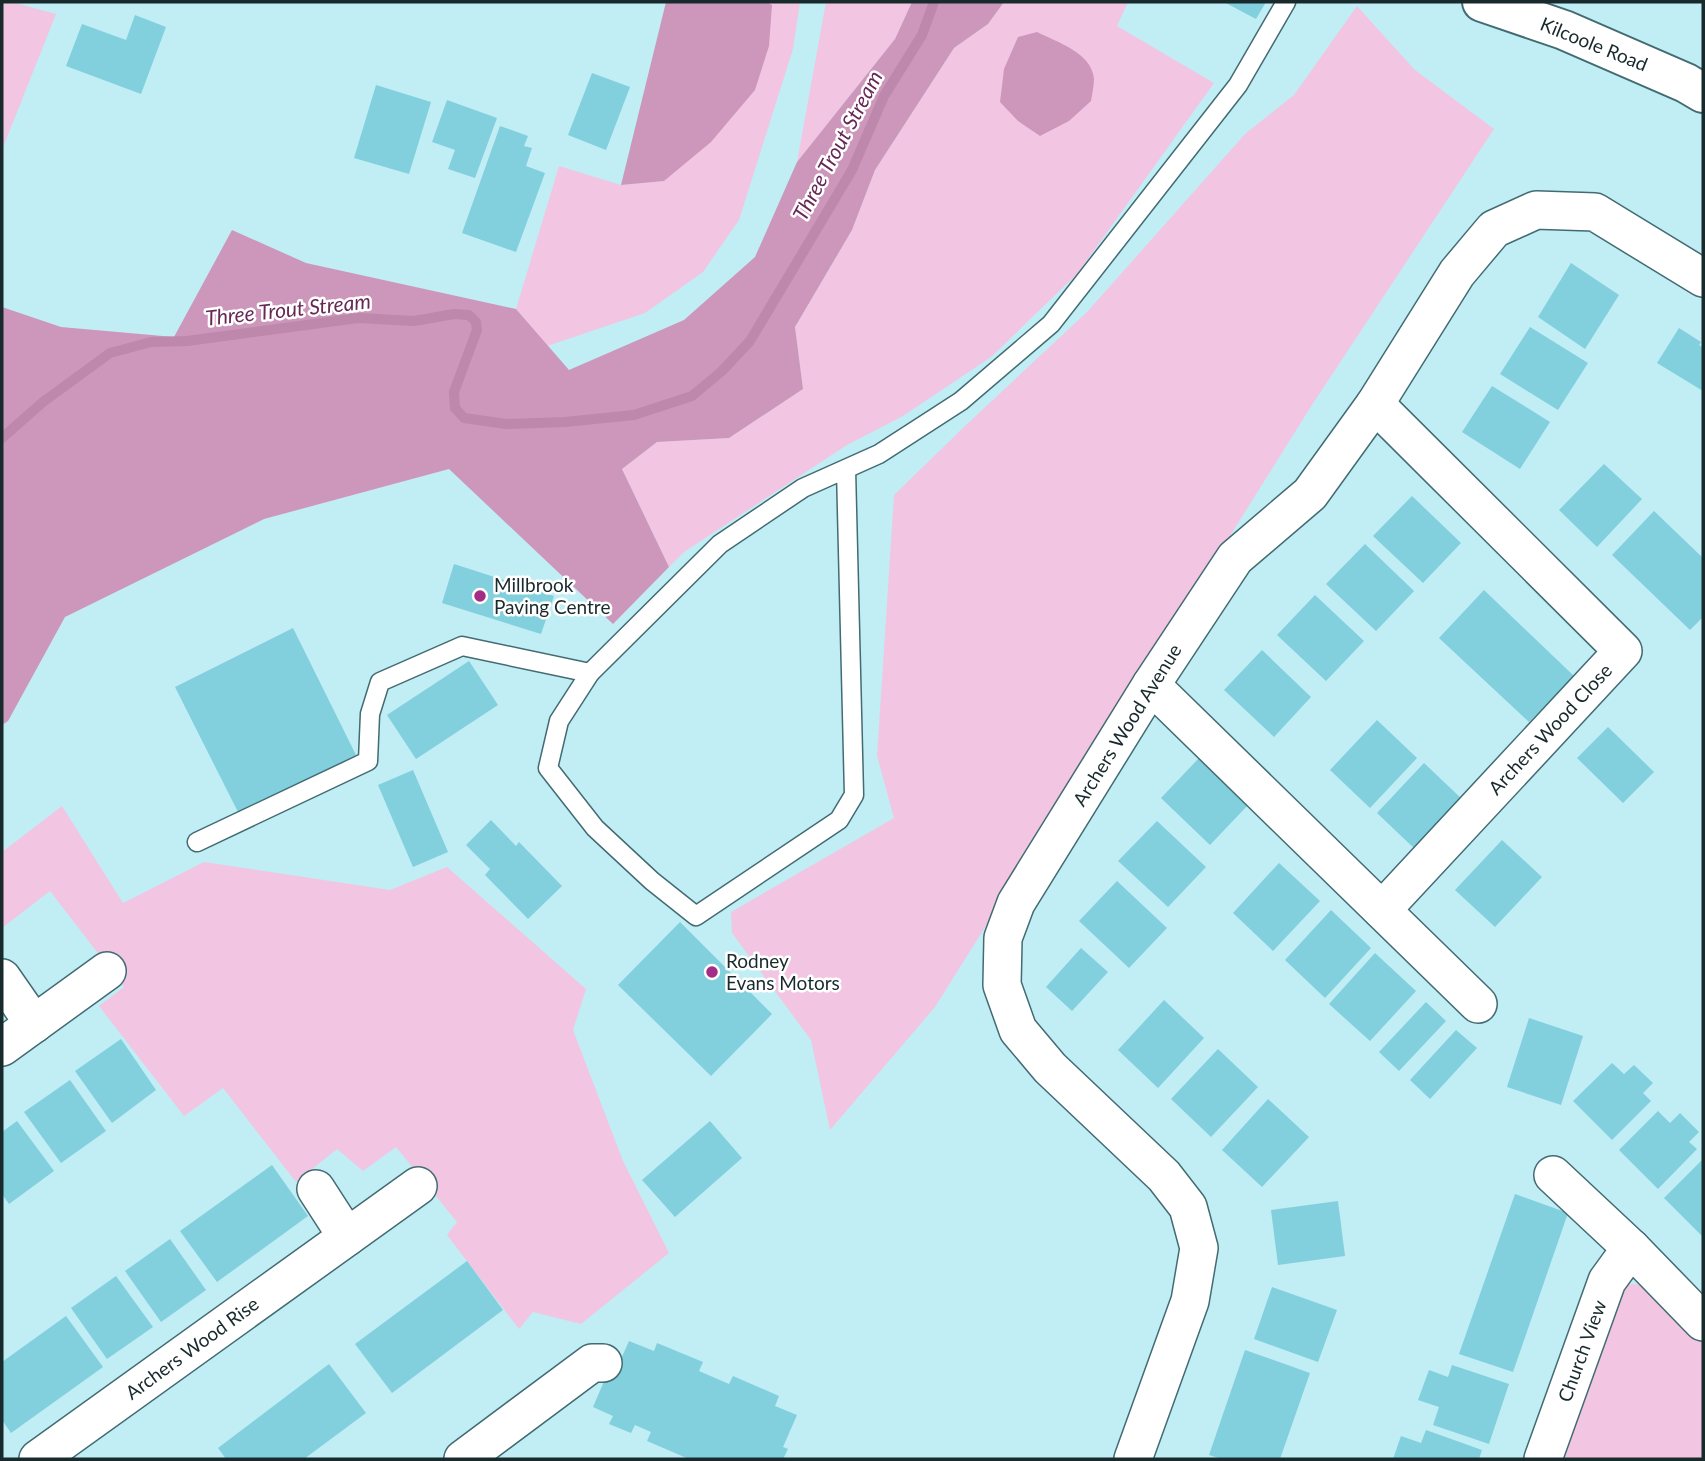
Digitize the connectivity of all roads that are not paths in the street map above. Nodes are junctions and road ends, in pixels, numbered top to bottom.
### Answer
1 (1286, 2) edge
2 (1482, 2) edge
3 (1703, 93) edge
4 (1703, 278) edge
5 (1375, 404) junction
6 (846, 469) junction
7 (590, 673) junction
8 (1151, 685) junction
9 (197, 842) dead end
10 (1382, 910) junction
11 (107, 971) dead end
12 (2, 978) edge
13 (1478, 1004) dead end
14 (34, 1024) junction
15 (2, 1048) edge
16 (1553, 1175) dead end
17 (418, 1186) dead end
18 (316, 1189) dead end
19 (347, 1237) junction
20 (1631, 1248) junction
21 (1703, 1322) edge
22 (603, 1363) dead end
23 (38, 1459) edge
24 (463, 1459) edge
25 (1133, 1459) edge
26 (1544, 1459) edge

1 - 6 lane
2 - 3 main road, Kilcoole Road
4 - 5 street, Archers Wood Avenue
5 - 8 street, Archers Wood Avenue
5 - 10 street, Archers Wood Close
6 - 7 lane
6 - 7 lane
7 - 9 lane
8 - 10 street
8 - 25 street, Archers Wood Avenue
10 - 13 street
11 - 14 street
12 - 14 street
14 - 15 street
16 - 20 street
17 - 19 street, Archers Wood Rise
18 - 19 street
19 - 23 street, Archers Wood Rise
20 - 21 street
20 - 26 street, Church View
22 - 24 street

